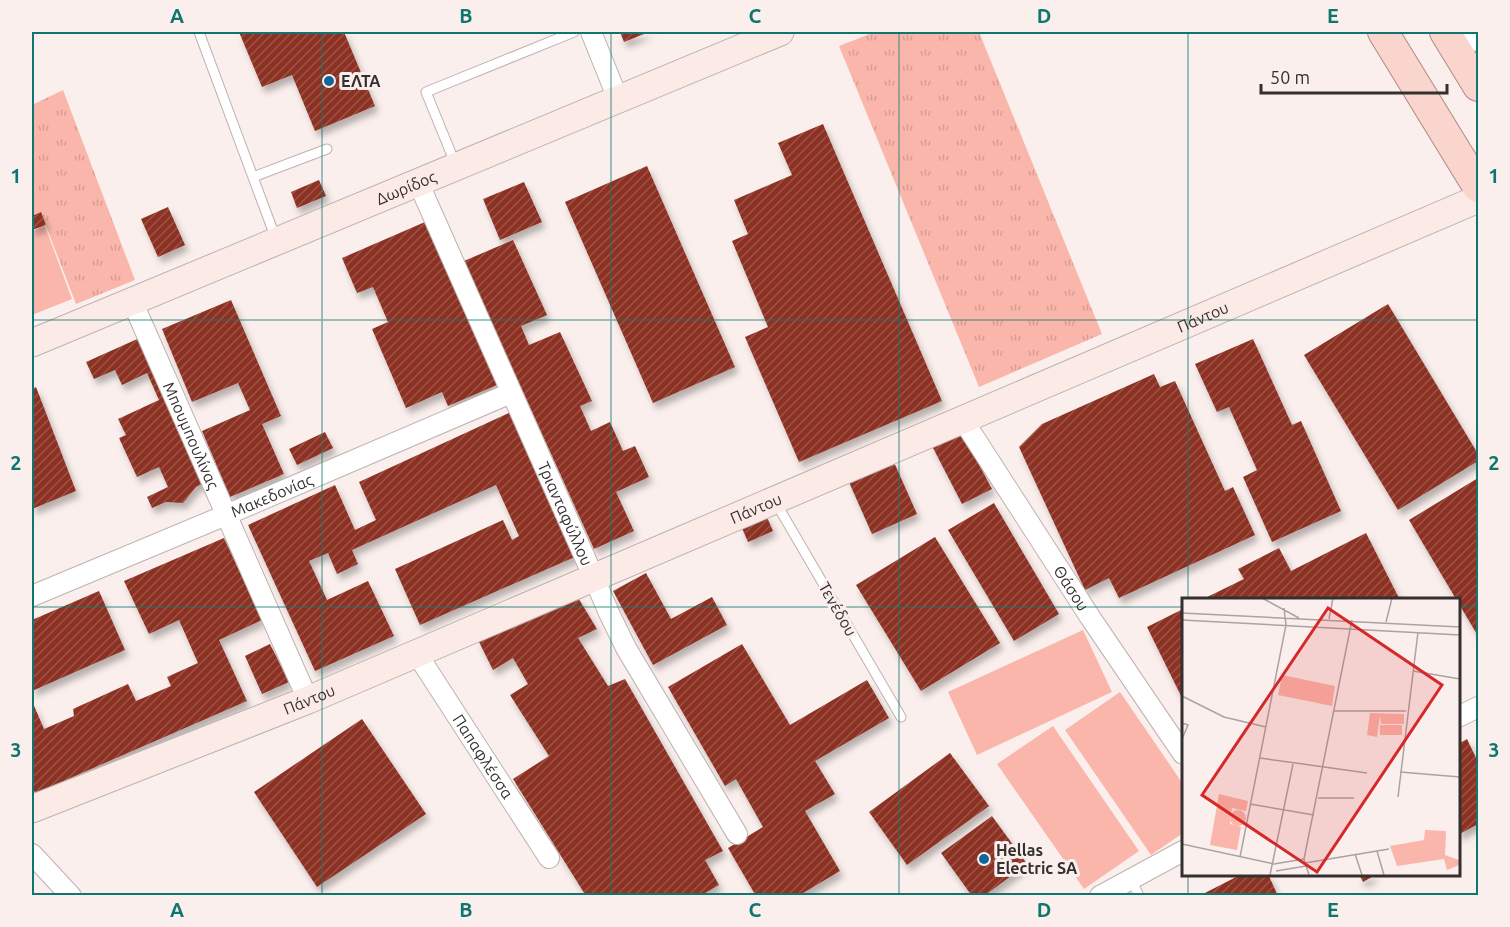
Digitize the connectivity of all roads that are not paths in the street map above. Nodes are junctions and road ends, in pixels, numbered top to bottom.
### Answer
1 (199, 32) edge
2 (574, 32) edge
3 (591, 32) edge
4 (780, 32) edge
5 (1383, 32) edge
6 (1460, 40) edge
7 (1479, 86) edge
8 (618, 99) junction
9 (327, 149) dead end
10 (456, 166) junction
11 (253, 177) junction
12 (418, 182) junction
13 (1479, 187) edge
14 (1479, 199) edge
15 (277, 241) junction
16 (132, 302) junction
17 (32, 343) edge
18 (511, 393) junction
19 (963, 420) junction
20 (775, 501) junction
21 (226, 515) junction
22 (594, 578) junction
23 (32, 596) edge
24 (417, 654) junction
25 (308, 700) junction
26 (1478, 709) edge
27 (901, 717) dead end
28 (1459, 717) edge
29 (1182, 753) edge
30 (32, 809) edge
31 (737, 834) dead end
32 (1182, 852) edge
33 (32, 854) edge
34 (549, 858) dead end
35 (1135, 887) edge
36 (71, 896) edge
37 (1100, 896) edge

1 - 11 lane
2 - 10 lane
3 - 8 street
4 - 8 street, Δωρίδος
5 - 13 main road
6 - 7 main road
8 - 10 street, Δωρίδος
9 - 11 lane
10 - 12 street, Δωρίδος
11 - 15 lane
12 - 15 street, Δωρίδος
12 - 18 street, Τριανταφύλλου
14 - 19 street, Πάντου
15 - 16 street, Δωρίδος
16 - 17 street, Δωρίδος
16 - 21 street, Μπουμπουλίνας
18 - 21 street, Μακεδονίας
18 - 22 street, Τριανταφύλλου
19 - 20 street, Πάντου
19 - 29 street, Θάσου
20 - 22 street, Πάντου
20 - 27 lane, Τενέδου
21 - 23 street, Μακεδονίας
21 - 25 street, Μπουμπουλίνας
22 - 24 street, Πάντου
22 - 31 street, Τριανταφύλλου
24 - 25 street, Πάντου
24 - 34 street, Παπαφλέσσα
25 - 30 street, Πάντου
26 - 28 street
32 - 35 street
33 - 36 street
35 - 37 street

